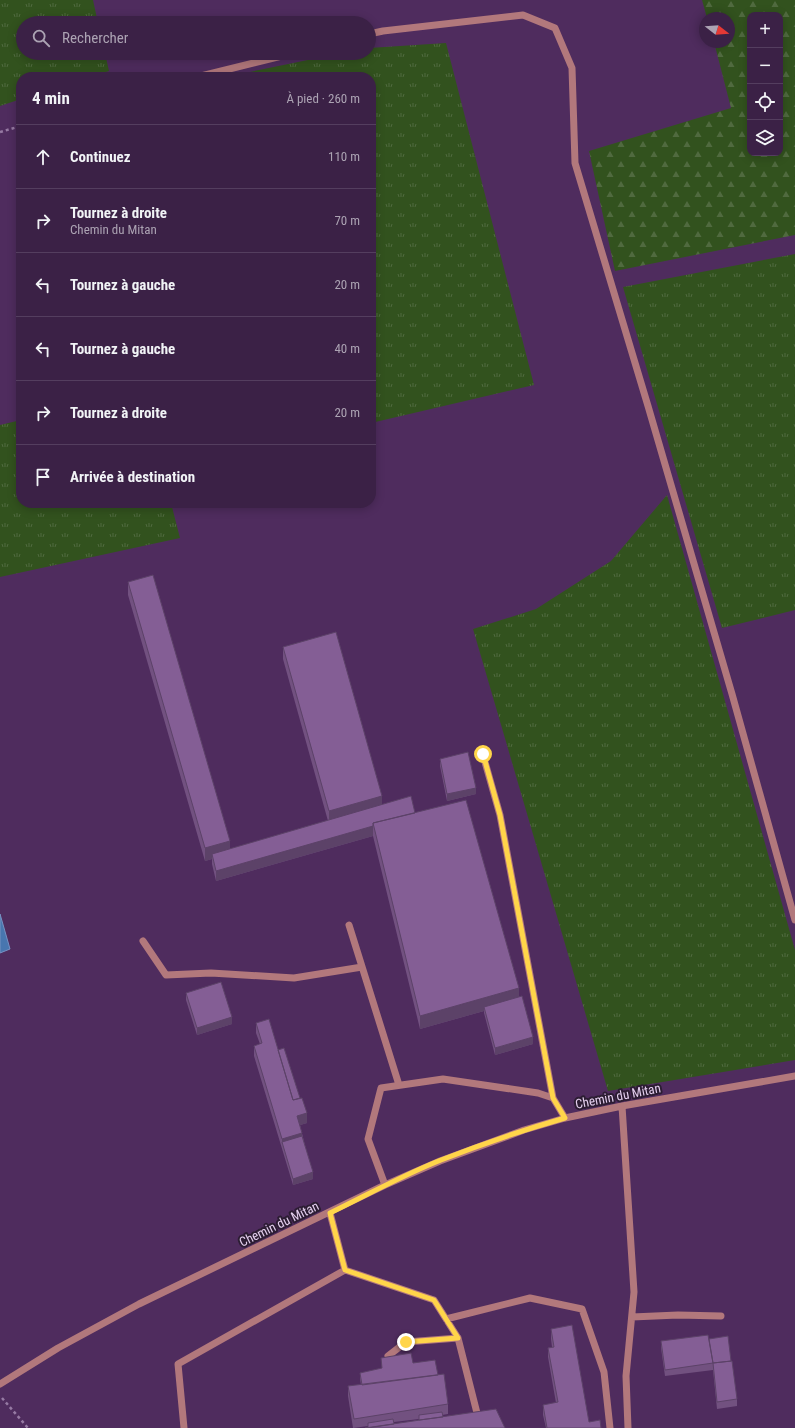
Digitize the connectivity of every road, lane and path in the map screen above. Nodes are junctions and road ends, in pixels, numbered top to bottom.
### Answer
1 (376, 32) edge
2 (266, 60) edge
3 (217, 72) edge
4 (16, 127) edge
5 (0, 132) edge
6 (483, 754) dead end
7 (795, 920) edge
8 (349, 925) dead end
9 (143, 941) dead end
10 (362, 967) junction
11 (795, 1076) edge
12 (399, 1086) junction
13 (553, 1098) junction
14 (622, 1106) junction
15 (565, 1118) junction
16 (385, 1185) junction
17 (330, 1213) junction
18 (345, 1270) junction
19 (721, 1316) dead end
20 (632, 1317) junction
21 (446, 1319) junction
22 (458, 1338) junction
23 (388, 1356) edge
24 (0, 1384) edge
25 (0, 1395) edge
26 (478, 1417) edge
27 (28, 1428) edge
28 (184, 1428) edge
29 (610, 1428) edge
30 (628, 1428) edge

1 - 7 street
2 - 3 street
4 - 5 path
6 - 13 street
8 - 10 street
9 - 10 street
10 - 12 street
11 - 14 street, Chemin du Mitan
12 - 13 street
12 - 16 street
13 - 15 street
14 - 15 street, Chemin du Mitan
14 - 20 street
15 - 16 street, Chemin du Mitan
16 - 17 street, Chemin du Mitan
17 - 18 street
17 - 24 street, Chemin du Mitan
18 - 21 street
18 - 28 street
19 - 20 street
20 - 30 street
21 - 22 street
21 - 29 street
22 - 23 street
22 - 26 street
25 - 27 path

